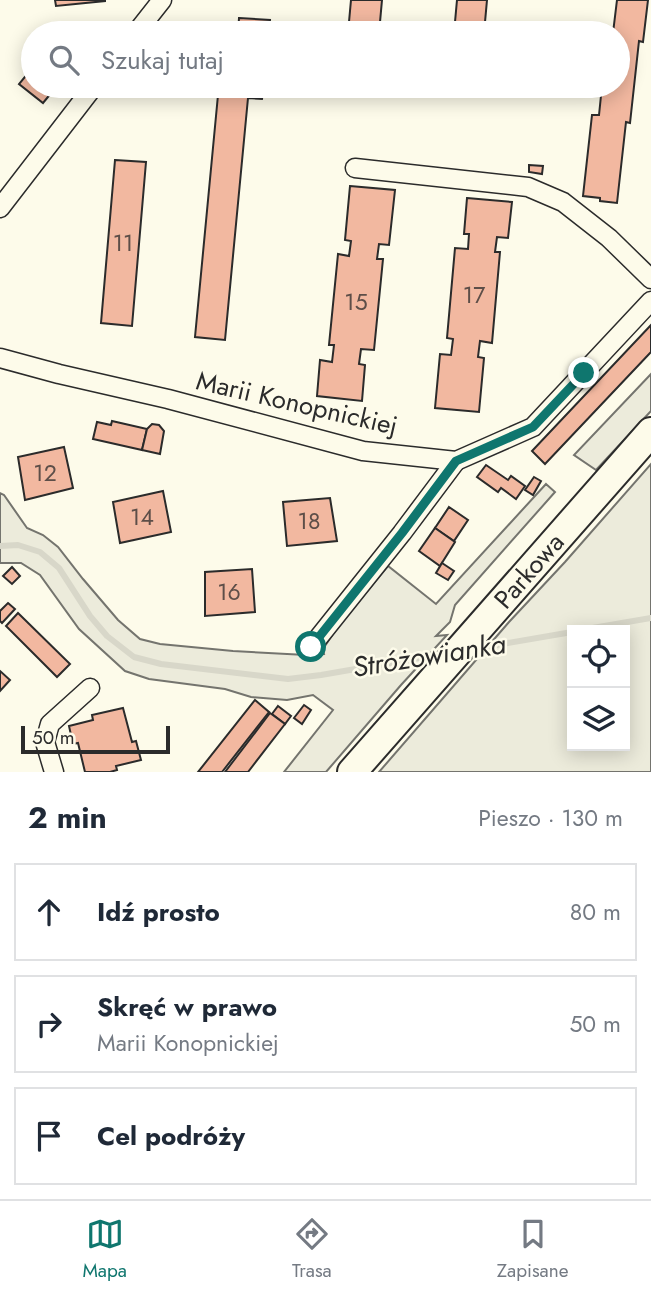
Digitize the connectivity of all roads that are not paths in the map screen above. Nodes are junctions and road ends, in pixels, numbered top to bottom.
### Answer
1 (162, 0) edge
2 (145, 21) edge
3 (85, 98) edge
4 (355, 169) dead end
5 (0, 208) edge
6 (651, 279) edge
7 (651, 301) edge
8 (0, 358) edge
9 (651, 432) edge
10 (456, 461) junction
11 (311, 647) dead end
12 (90, 688) dead end
13 (54, 772) edge
14 (352, 772) edge

1 - 2 street
3 - 5 street
4 - 6 street
7 - 10 street, Marii Konopnickiej
8 - 10 street, Marii Konopnickiej
9 - 14 main road, Parkowa
10 - 11 street
12 - 13 street

